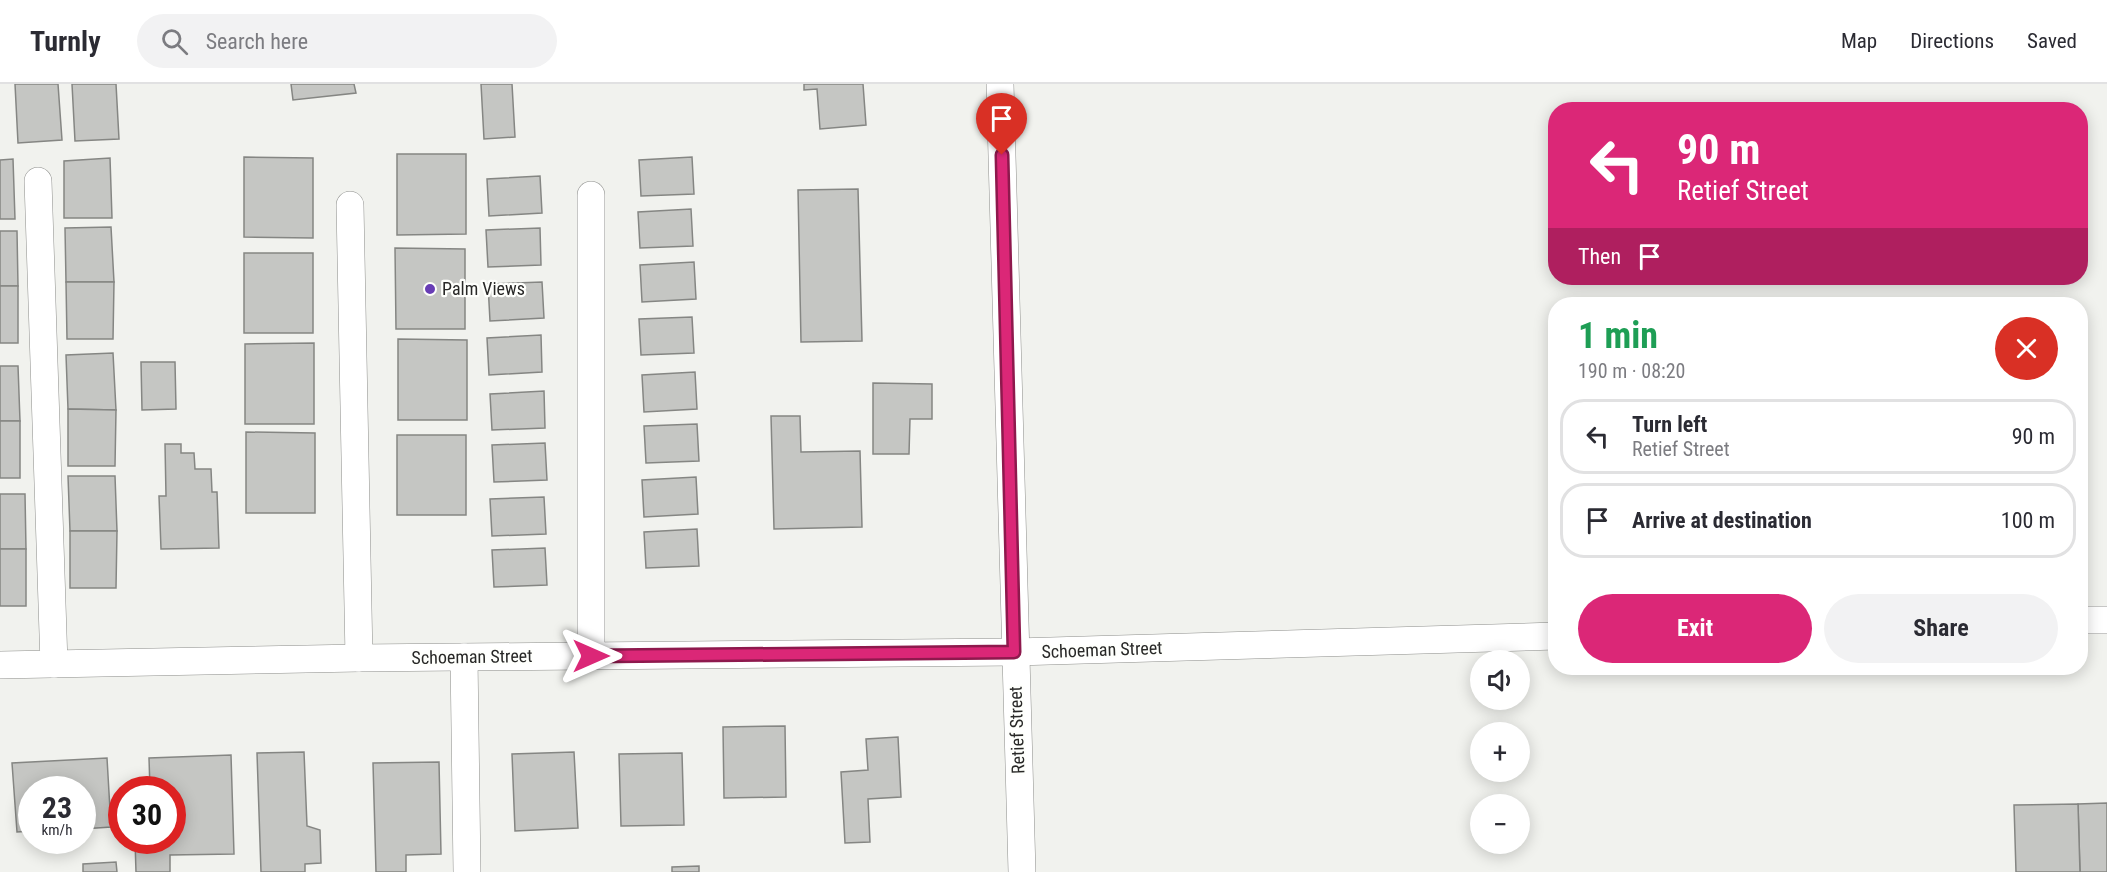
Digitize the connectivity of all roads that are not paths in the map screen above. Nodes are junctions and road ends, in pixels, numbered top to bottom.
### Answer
1 (1000, 84) edge
2 (38, 181) dead end
3 (591, 195) dead end
4 (350, 205) dead end
5 (2088, 620) edge
6 (2107, 620) edge
7 (1548, 636) edge
8 (1014, 652) junction
9 (591, 656) junction
10 (464, 657) junction
11 (359, 658) junction
12 (54, 664) junction
13 (0, 665) edge
14 (467, 872) edge
15 (1022, 872) edge

1 - 8 street, Retief Street
2 - 12 street
3 - 9 street
4 - 11 street
5 - 6 street
7 - 8 street, Schoeman Street
8 - 9 street, Schoeman Street
8 - 15 street, Retief Street
9 - 10 street, Schoeman Street
10 - 11 street, Schoeman Street
10 - 14 street
11 - 12 street, Schoeman Street
12 - 13 street, Schoeman Street

